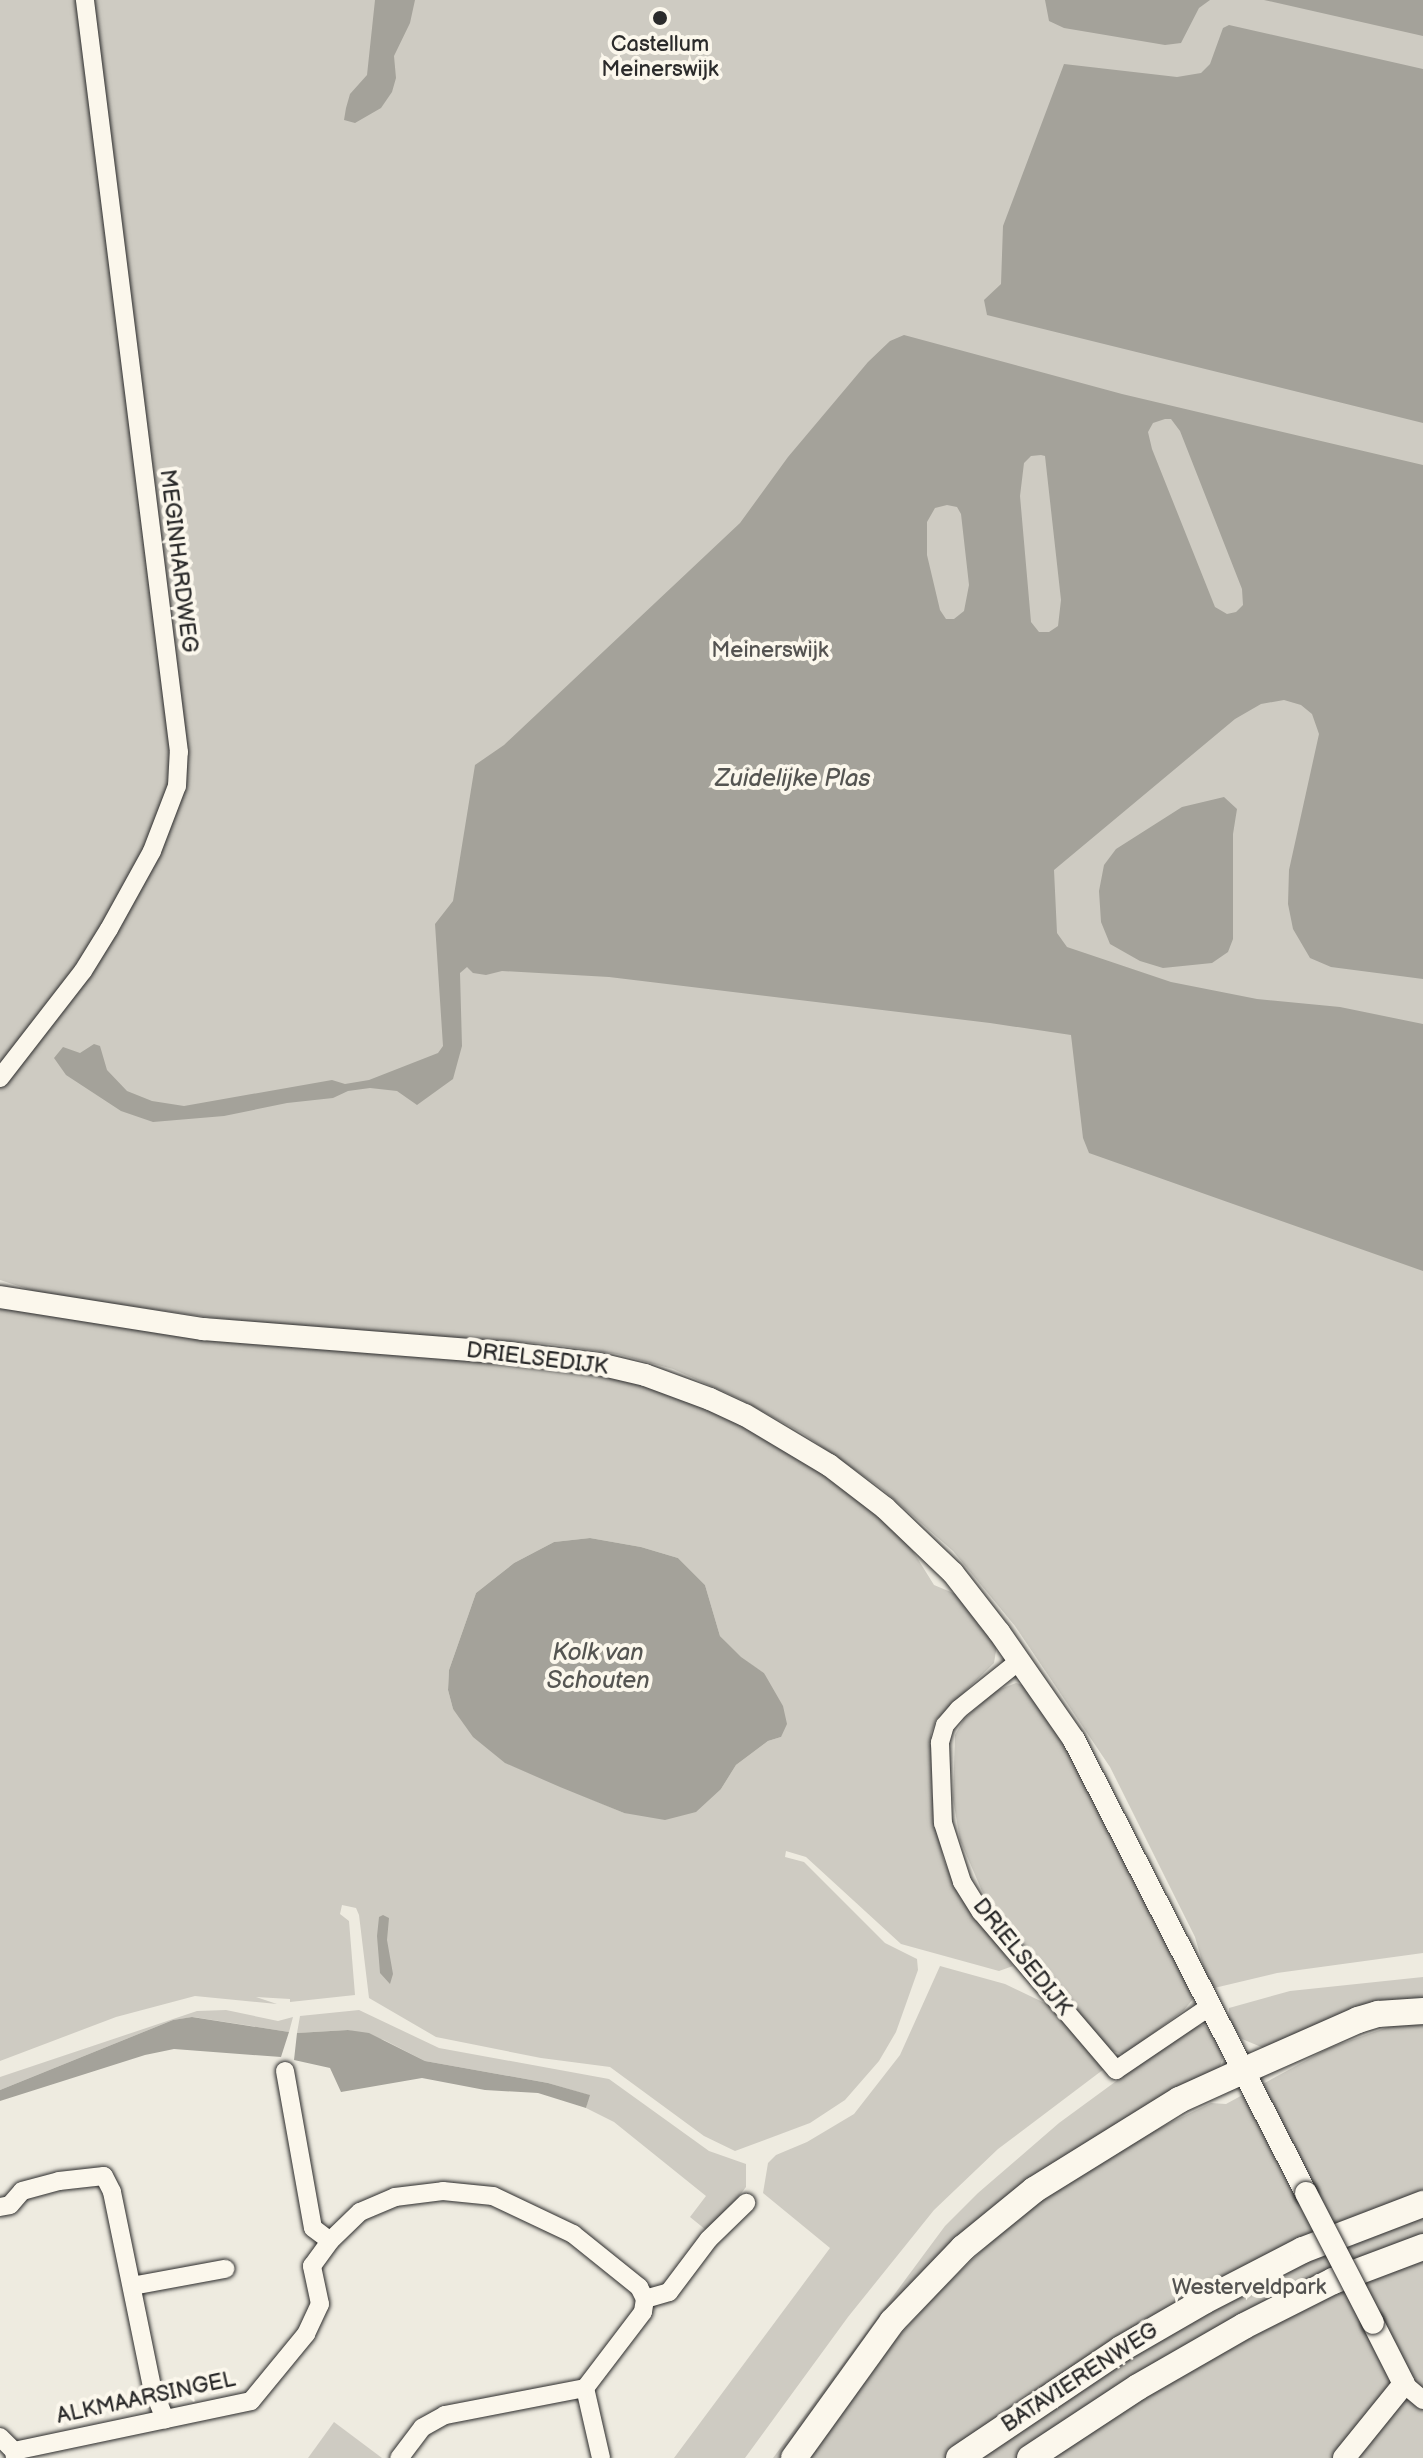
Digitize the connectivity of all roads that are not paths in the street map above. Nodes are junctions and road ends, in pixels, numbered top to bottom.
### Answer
1 (85, 0) edge
2 (0, 1078) edge
3 (3, 1297) edge
4 (1019, 1661) junction
5 (1209, 2007) junction
6 (1423, 2011) edge
7 (1245, 2070) junction
8 (285, 2071) dead end
9 (746, 2203) dead end
10 (1423, 2204) edge
11 (0, 2207) edge
12 (330, 2241) junction
13 (1423, 2247) edge
14 (225, 2269) dead end
15 (132, 2286) junction
16 (645, 2299) junction
17 (1404, 2384) junction
18 (585, 2388) junction
19 (1423, 2400) edge
20 (165, 2419) junction
21 (0, 2437) edge
22 (15, 2455) edge
23 (399, 2458) edge
24 (601, 2458) edge
25 (794, 2458) edge
26 (959, 2458) edge
27 (1030, 2458) edge
28 (1344, 2458) edge

1 - 2 street, MEGINHARDWEG
3 - 4 street, DRIELSEDIJK
4 - 5 street, DRIELSEDIJK
4 - 5 street, DRIELSEDIJK
5 - 7 street, DRIELSEDIJK
6 - 7 main road
7 - 17 street, DRIELSEDIJK, bridge
7 - 25 main road
8 - 12 street
9 - 16 street
10 - 26 main road, BATAVIERENWEG
11 - 15 street
12 - 16 street, ALKMAARSINGEL
12 - 20 street, ALKMAARSINGEL
13 - 27 main road, BATAVIERENWEG
14 - 15 street
15 - 20 street
16 - 18 street
17 - 19 street, DRIELSEDIJK
17 - 28 street
18 - 23 street
18 - 24 street
20 - 22 street, ALKMAARSINGEL
21 - 22 street

